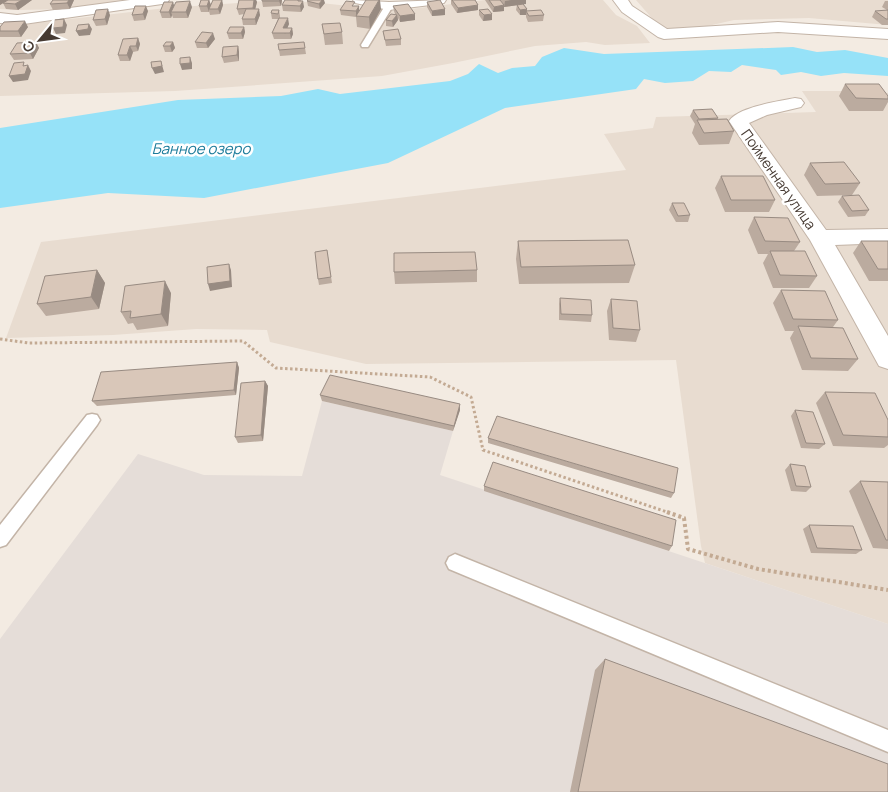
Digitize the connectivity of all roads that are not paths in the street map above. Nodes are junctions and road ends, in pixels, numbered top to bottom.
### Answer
1 (162, 0) edge
2 (360, 0) edge
3 (439, 0) edge
4 (620, 0) edge
5 (389, 6) junction
6 (0, 18) edge
7 (888, 34) edge
8 (365, 46) dead end
9 (795, 103) dead end
10 (888, 236) edge
11 (820, 238) junction
12 (888, 360) edge
13 (92, 420) dead end
14 (0, 539) edge
15 (456, 564) dead end
16 (888, 741) edge

1 - 6 street
2 - 5 street
3 - 5 street
4 - 7 street
5 - 8 lane
9 - 11 street, Пойменная улица
10 - 11 street, Пойменная улица
11 - 12 street, Пойменная улица
13 - 14 lane
15 - 16 lane

